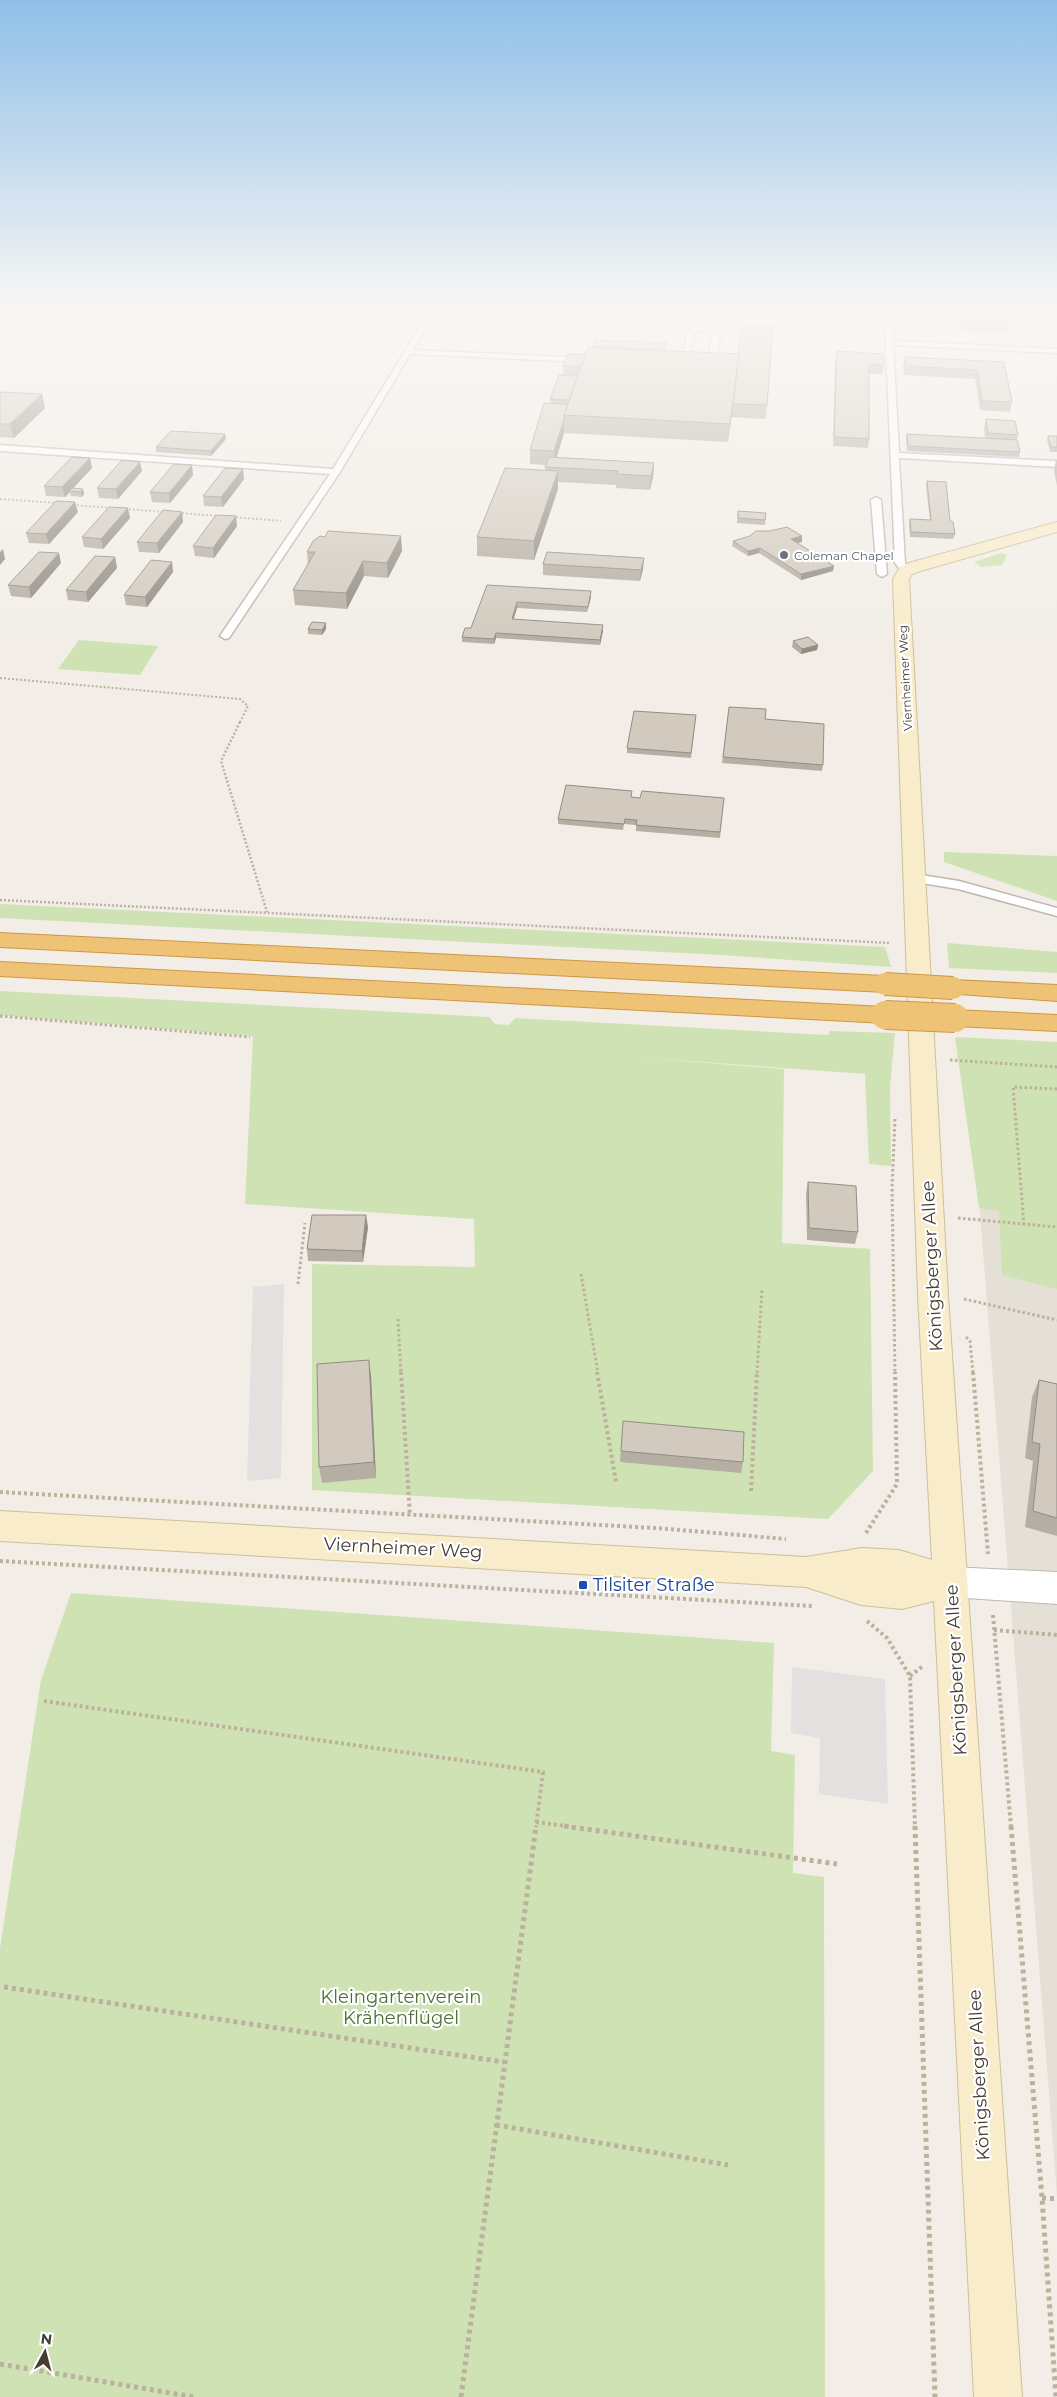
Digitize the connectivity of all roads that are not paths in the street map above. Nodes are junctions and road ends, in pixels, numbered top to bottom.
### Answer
1 (365, 424) edge
2 (894, 424) edge
3 (0, 448) edge
4 (896, 455) junction
5 (1057, 464) edge
6 (336, 472) junction
7 (876, 500) dead end
8 (1057, 526) edge
9 (906, 571) junction
10 (225, 636) dead end
11 (915, 878) junction
12 (1057, 912) edge
13 (0, 940) edge
14 (916, 944) joint
15 (0, 969) edge
16 (1057, 993) edge
17 (1057, 1023) edge
18 (0, 1526) edge
19 (951, 1582) junction
20 (1057, 1588) edge
21 (998, 2397) edge

1 - 6 lane
2 - 4 lane
3 - 6 lane
4 - 5 lane
4 - 9 lane
6 - 10 lane
7 - 9 lane
8 - 9 street
9 - 11 street, Viernheimer Weg
11 - 12 lane
11 - 14 street, Viernheimer Weg
13 - 16 highway, bridge
14 - 19 street, Königsberger Allee
15 - 17 highway, bridge
18 - 19 street, Viernheimer Weg
19 - 20 street
19 - 21 street, Königsberger Allee

